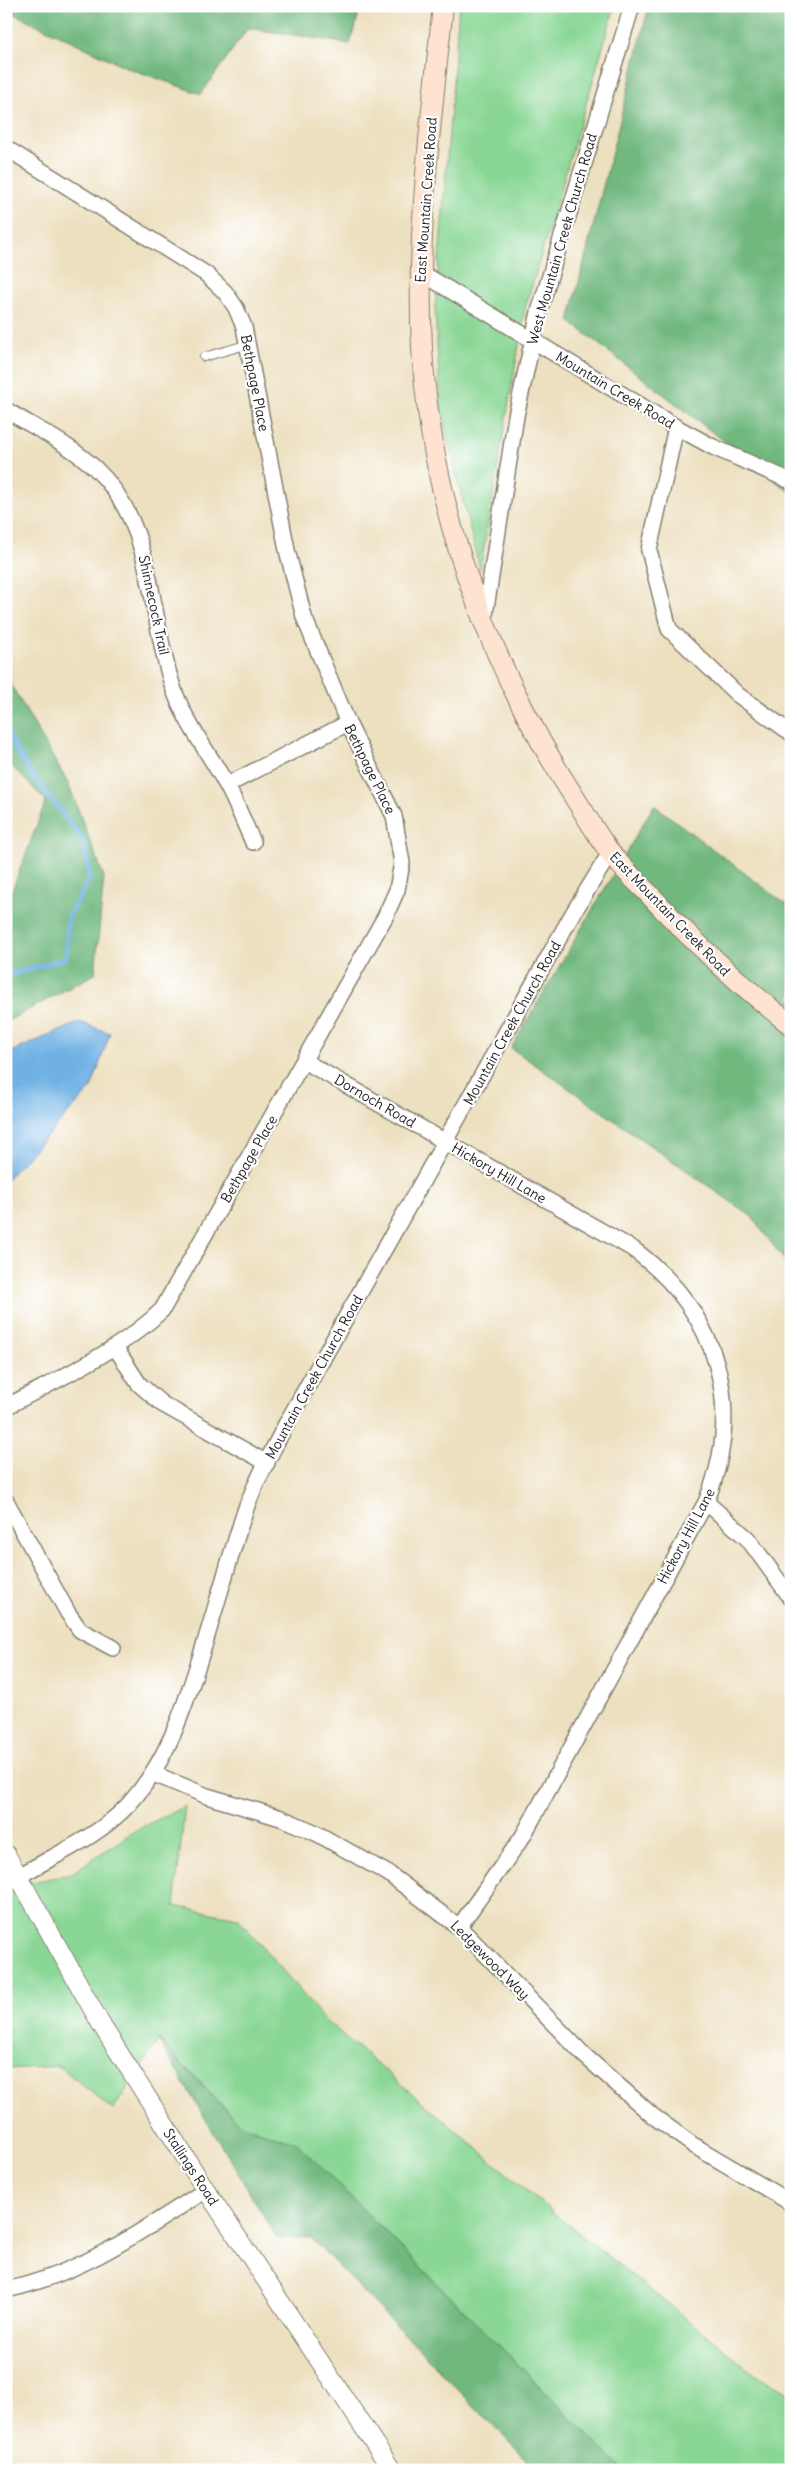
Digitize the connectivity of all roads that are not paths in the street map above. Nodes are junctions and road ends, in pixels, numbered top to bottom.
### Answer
1 (443, 6) edge
2 (632, 6) edge
3 (6, 148) edge
4 (420, 272) junction
5 (533, 341) junction
6 (249, 344) junction
7 (204, 357) dead end
8 (6, 410) edge
9 (676, 427) junction
10 (791, 481) edge
11 (483, 624) junction
12 (348, 723) junction
13 (791, 733) edge
14 (227, 785) junction
15 (253, 842) dead end
16 (610, 852) junction
17 (791, 1025) edge
18 (304, 1061) junction
19 (445, 1141) junction
20 (115, 1347) junction
21 (6, 1408) edge
22 (266, 1463) junction
23 (6, 1501) edge
24 (706, 1502) junction
25 (791, 1598) edge
26 (113, 1648) dead end
27 (154, 1774) junction
28 (6, 1854) edge
29 (19, 1876) junction
30 (460, 1927) junction
31 (206, 2190) junction
32 (791, 2203) edge
33 (6, 2290) edge
34 (392, 2470) edge

1 - 4 main road, East Mountain Creek Road
2 - 5 street, West Mountain Creek Church Road
3 - 6 street, Bethpage Place
4 - 5 street, Mountain Creek Road
4 - 11 main road, East Mountain Creek Road
5 - 9 street, Mountain Creek Road
5 - 11 street, West Mountain Creek Church Road
6 - 7 lane
6 - 12 street, Bethpage Place
8 - 14 street, Shinnecock Trail
9 - 10 street, Mountain Creek Road
9 - 13 street
11 - 16 main road, East Mountain Creek Road
12 - 14 street
12 - 18 street, Bethpage Place
14 - 15 street, Shinnecock Trail
16 - 17 main road, East Mountain Creek Road
16 - 19 street, Mountain Creek Church Road
18 - 19 street, Dornoch Road
18 - 20 street, Bethpage Place
19 - 22 street, Mountain Creek Church Road
19 - 24 street, Hickory Hill Lane
20 - 21 street, Bethpage Place
20 - 22 street
22 - 27 street, Mountain Creek Church Road
23 - 26 street
24 - 25 street
24 - 30 street, Hickory Hill Lane
27 - 29 street, Mountain Creek Church Road
27 - 30 street, Ledgewood Way
28 - 29 street, Stallings Road
29 - 31 street, Stallings Road
30 - 32 street, Ledgewood Way
31 - 33 street
31 - 34 street, Stallings Road

